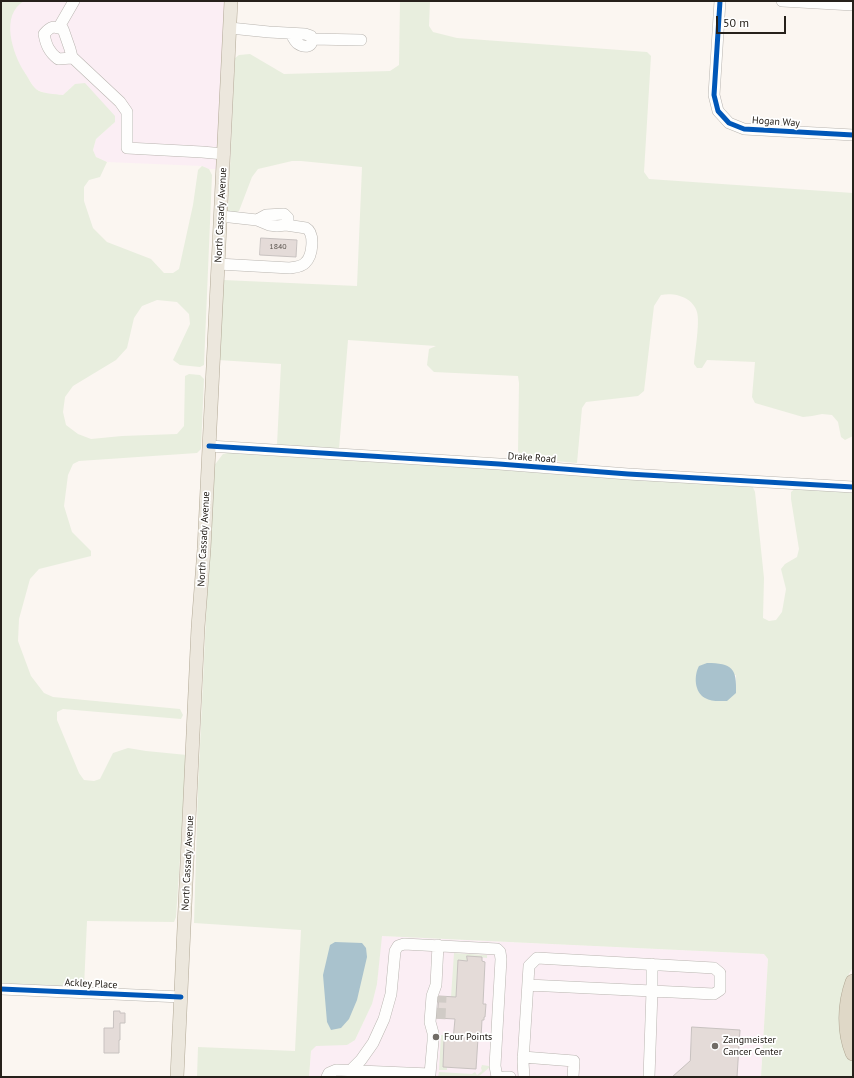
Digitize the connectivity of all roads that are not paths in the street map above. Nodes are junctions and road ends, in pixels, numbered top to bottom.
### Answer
1 (74, 1) edge
2 (231, 1) edge
3 (720, 1) edge
4 (782, 1) edge
5 (853, 5) edge
6 (59, 28) junction
7 (230, 28) junction
8 (361, 40) dead end
9 (72, 58) junction
10 (853, 135) edge
11 (224, 154) junction
12 (221, 216) junction
13 (218, 264) junction
14 (209, 446) junction
15 (853, 487) edge
16 (438, 945) junction
17 (652, 964) junction
18 (853, 982) edge
19 (436, 985) junction
20 (528, 985) junction
21 (1, 989) edge
22 (652, 991) junction
23 (441, 996) tunnel mouth
24 (181, 997) junction
25 (440, 1019) tunnel mouth
26 (433, 1032) junction
27 (853, 1053) edge
28 (523, 1057) junction
29 (351, 1070) junction
30 (177, 1077) edge
31 (327, 1077) edge
32 (496, 1077) edge
33 (504, 1077) edge
34 (510, 1077) edge
35 (524, 1077) edge
36 (573, 1077) edge
37 (649, 1077) edge

1 - 6 street
2 - 7 main road, North Cassady Avenue
3 - 10 street, Hogan Way
4 - 5 street
6 - 9 street
6 - 9 street
7 - 8 street
7 - 11 main road, North Cassady Avenue
9 - 11 street
11 - 12 main road, North Cassady Avenue
12 - 13 main road, North Cassady Avenue
12 - 13 street
13 - 14 main road, North Cassady Avenue
14 - 15 street, Drake Road
14 - 24 main road, North Cassady Avenue
16 - 19 street
16 - 29 street
16 - 32 street
17 - 20 street
17 - 22 street
17 - 22 street
18 - 27 highway
19 - 23 street
19 - 26 street
20 - 22 street
20 - 28 street
21 - 24 street, Ackley Place
22 - 37 street
24 - 30 main road, North Cassady Avenue
25 - 26 street
26 - 29 street
28 - 35 street
28 - 36 street
29 - 31 street
33 - 34 street

